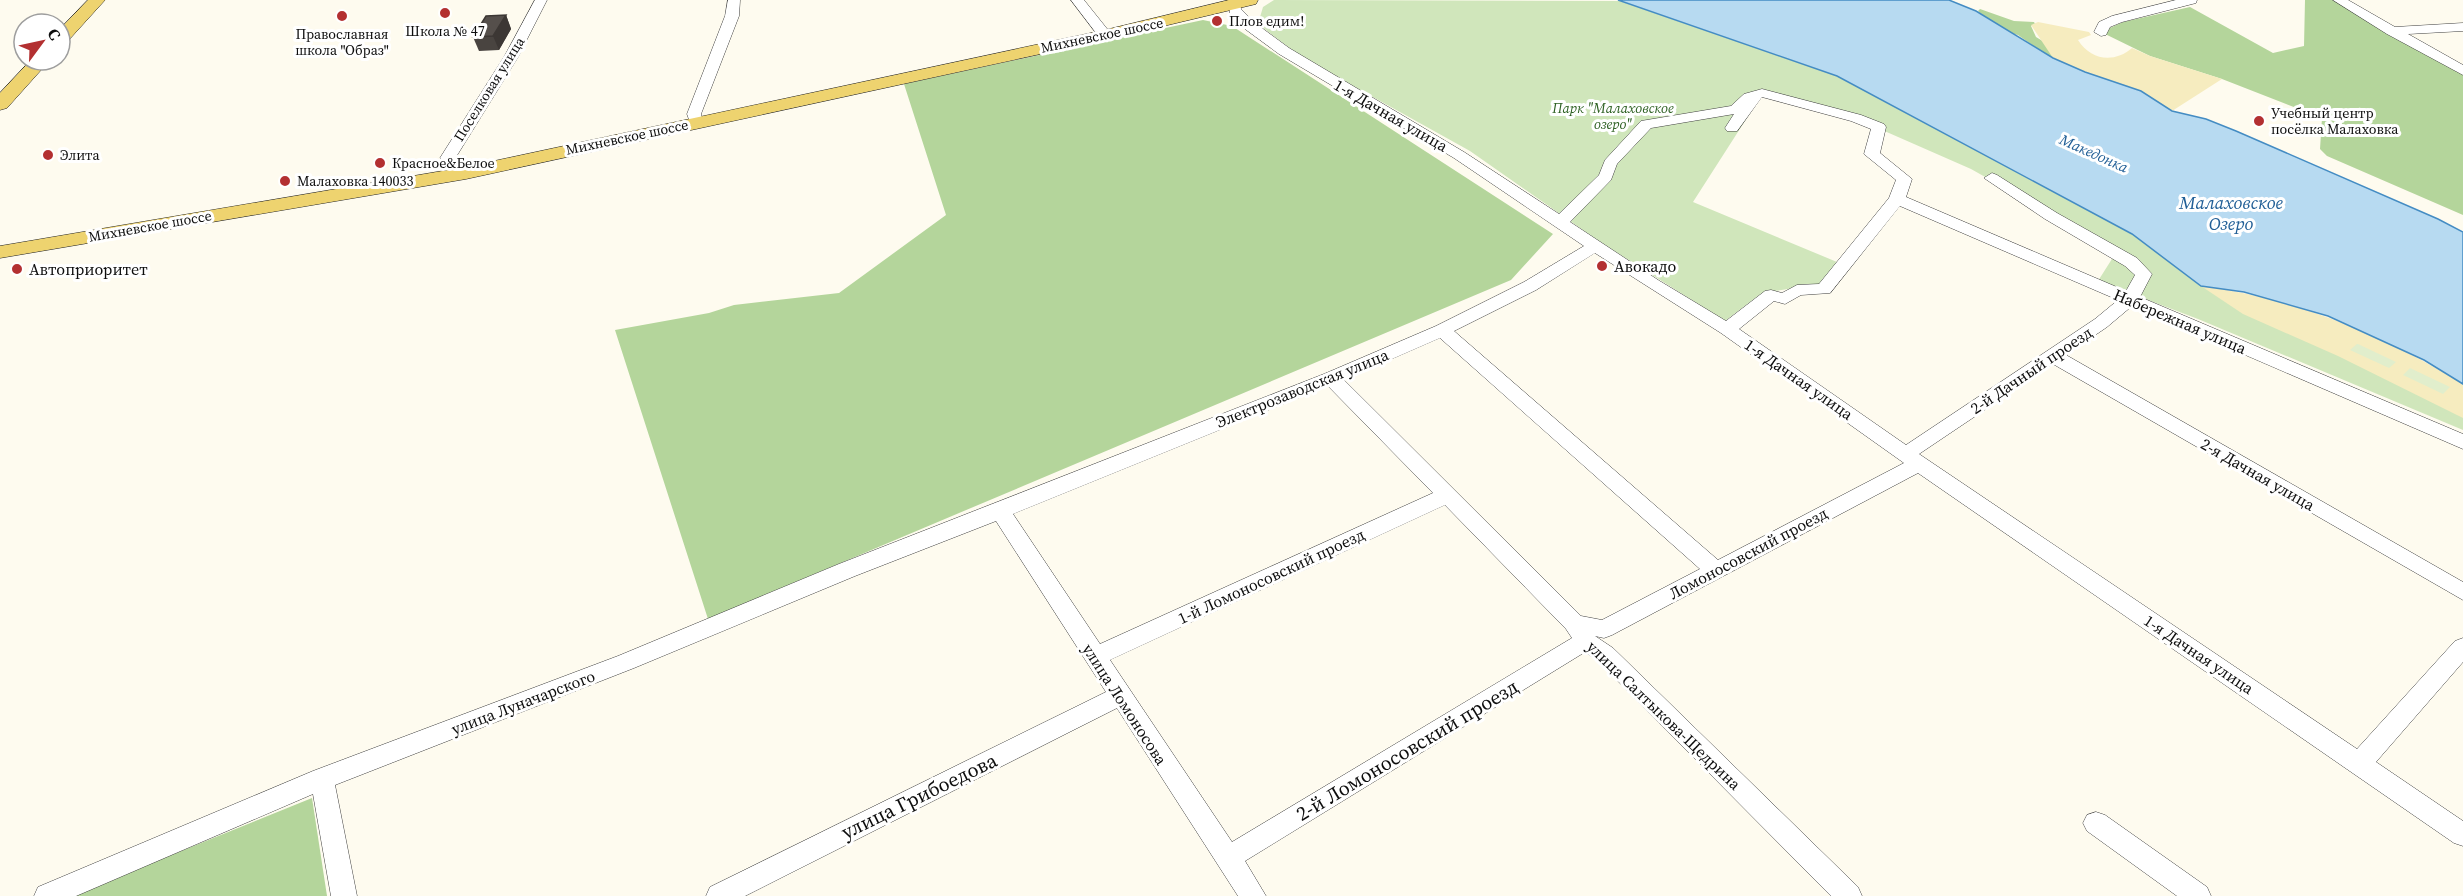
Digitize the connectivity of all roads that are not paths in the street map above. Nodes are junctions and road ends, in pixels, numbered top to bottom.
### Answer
1 (97, 0) edge
2 (541, 0) edge
3 (734, 0) edge
4 (1077, 0) edge
5 (2191, 0) edge
6 (2339, 0) edge
7 (1242, 3) edge
8 (72, 26) edge
9 (2463, 27) edge
10 (2392, 31) junction
11 (2101, 32) dead end
12 (1105, 35) junction
13 (2463, 71) edge
14 (29, 72) edge
15 (1763, 85) dead end
16 (0, 104) edge
17 (696, 122) junction
18 (1732, 128) dead end
19 (466, 173) junction
20 (1992, 178) dead end
21 (1897, 199) junction
22 (1559, 223) junction
23 (1574, 232) junction
24 (1595, 246) junction
25 (0, 252) edge
26 (1572, 260) junction
27 (2129, 300) junction
28 (1727, 329) junction
29 (1442, 330) junction
30 (2052, 355) junction
31 (1331, 378) junction
32 (2463, 442) edge
33 (1912, 459) junction
34 (1448, 495) junction
35 (1000, 512) junction
36 (1715, 570) junction
37 (2463, 592) edge
38 (1592, 637) junction
39 (2463, 647) edge
40 (1094, 657) junction
41 (1119, 696) junction
42 (2360, 764) junction
43 (322, 779) junction
44 (2096, 823) dead end
45 (2463, 835) edge
46 (1228, 858) junction
47 (47, 896) edge
48 (344, 896) edge
49 (719, 896) edge
50 (1252, 896) edge
51 (1849, 896) edge
52 (2198, 896) edge

1 - 8 main road
2 - 19 street, Поселковая улица
3 - 17 street
4 - 12 street
5 - 11 street
6 - 10 street
7 - 12 main road, Михневское шоссе
7 - 22 street, 1-я Дачная улица
9 - 10 street
10 - 13 street
12 - 17 main road, Михневское шоссе
14 - 16 main road
15 - 22 street
17 - 19 main road, Михневское шоссе
18 - 21 street
19 - 25 main road, Михневское шоссе
20 - 27 street, 2-й Дачный проезд
21 - 27 street, Набережная улица
21 - 28 street
22 - 23 street, 1-я Дачная улица
23 - 24 street, 1-я Дачная улица
23 - 26 street
24 - 26 street, Электрозаводская улица
24 - 28 street, 1-я Дачная улица
26 - 29 street, Электрозаводская улица
27 - 30 street, 2-й Дачный проезд
27 - 32 street, Набережная улица
28 - 33 street, 1-я Дачная улица
29 - 31 street, Электрозаводская улица
29 - 36 street
30 - 33 street, 2-й Дачный проезд
30 - 37 street, 2-я Дачная улица
31 - 34 street, улица Салтыкова-Щедрина
31 - 35 street, Электрозаводская улица
33 - 36 street, Ломоносовский проезд
33 - 42 street, 1-я Дачная улица
34 - 38 street, улица Салтыкова-Щедрина
34 - 40 street, 1-й Ломоносовский проезд
35 - 40 street, улица Ломоносова
35 - 43 street, улица Луначарского
36 - 38 street, Ломоносовский проезд
38 - 46 street, 2-й Ломоносовский проезд
38 - 51 street, улица Салтыкова-Щедрина
39 - 42 street
40 - 41 street, улица Ломоносова
41 - 46 street, улица Ломоносова
41 - 49 street, улица Грибоедова
42 - 45 street, 1-я Дачная улица
43 - 47 street, улица Луначарского
43 - 48 street
44 - 52 street
46 - 50 street, улица Ломоносова

